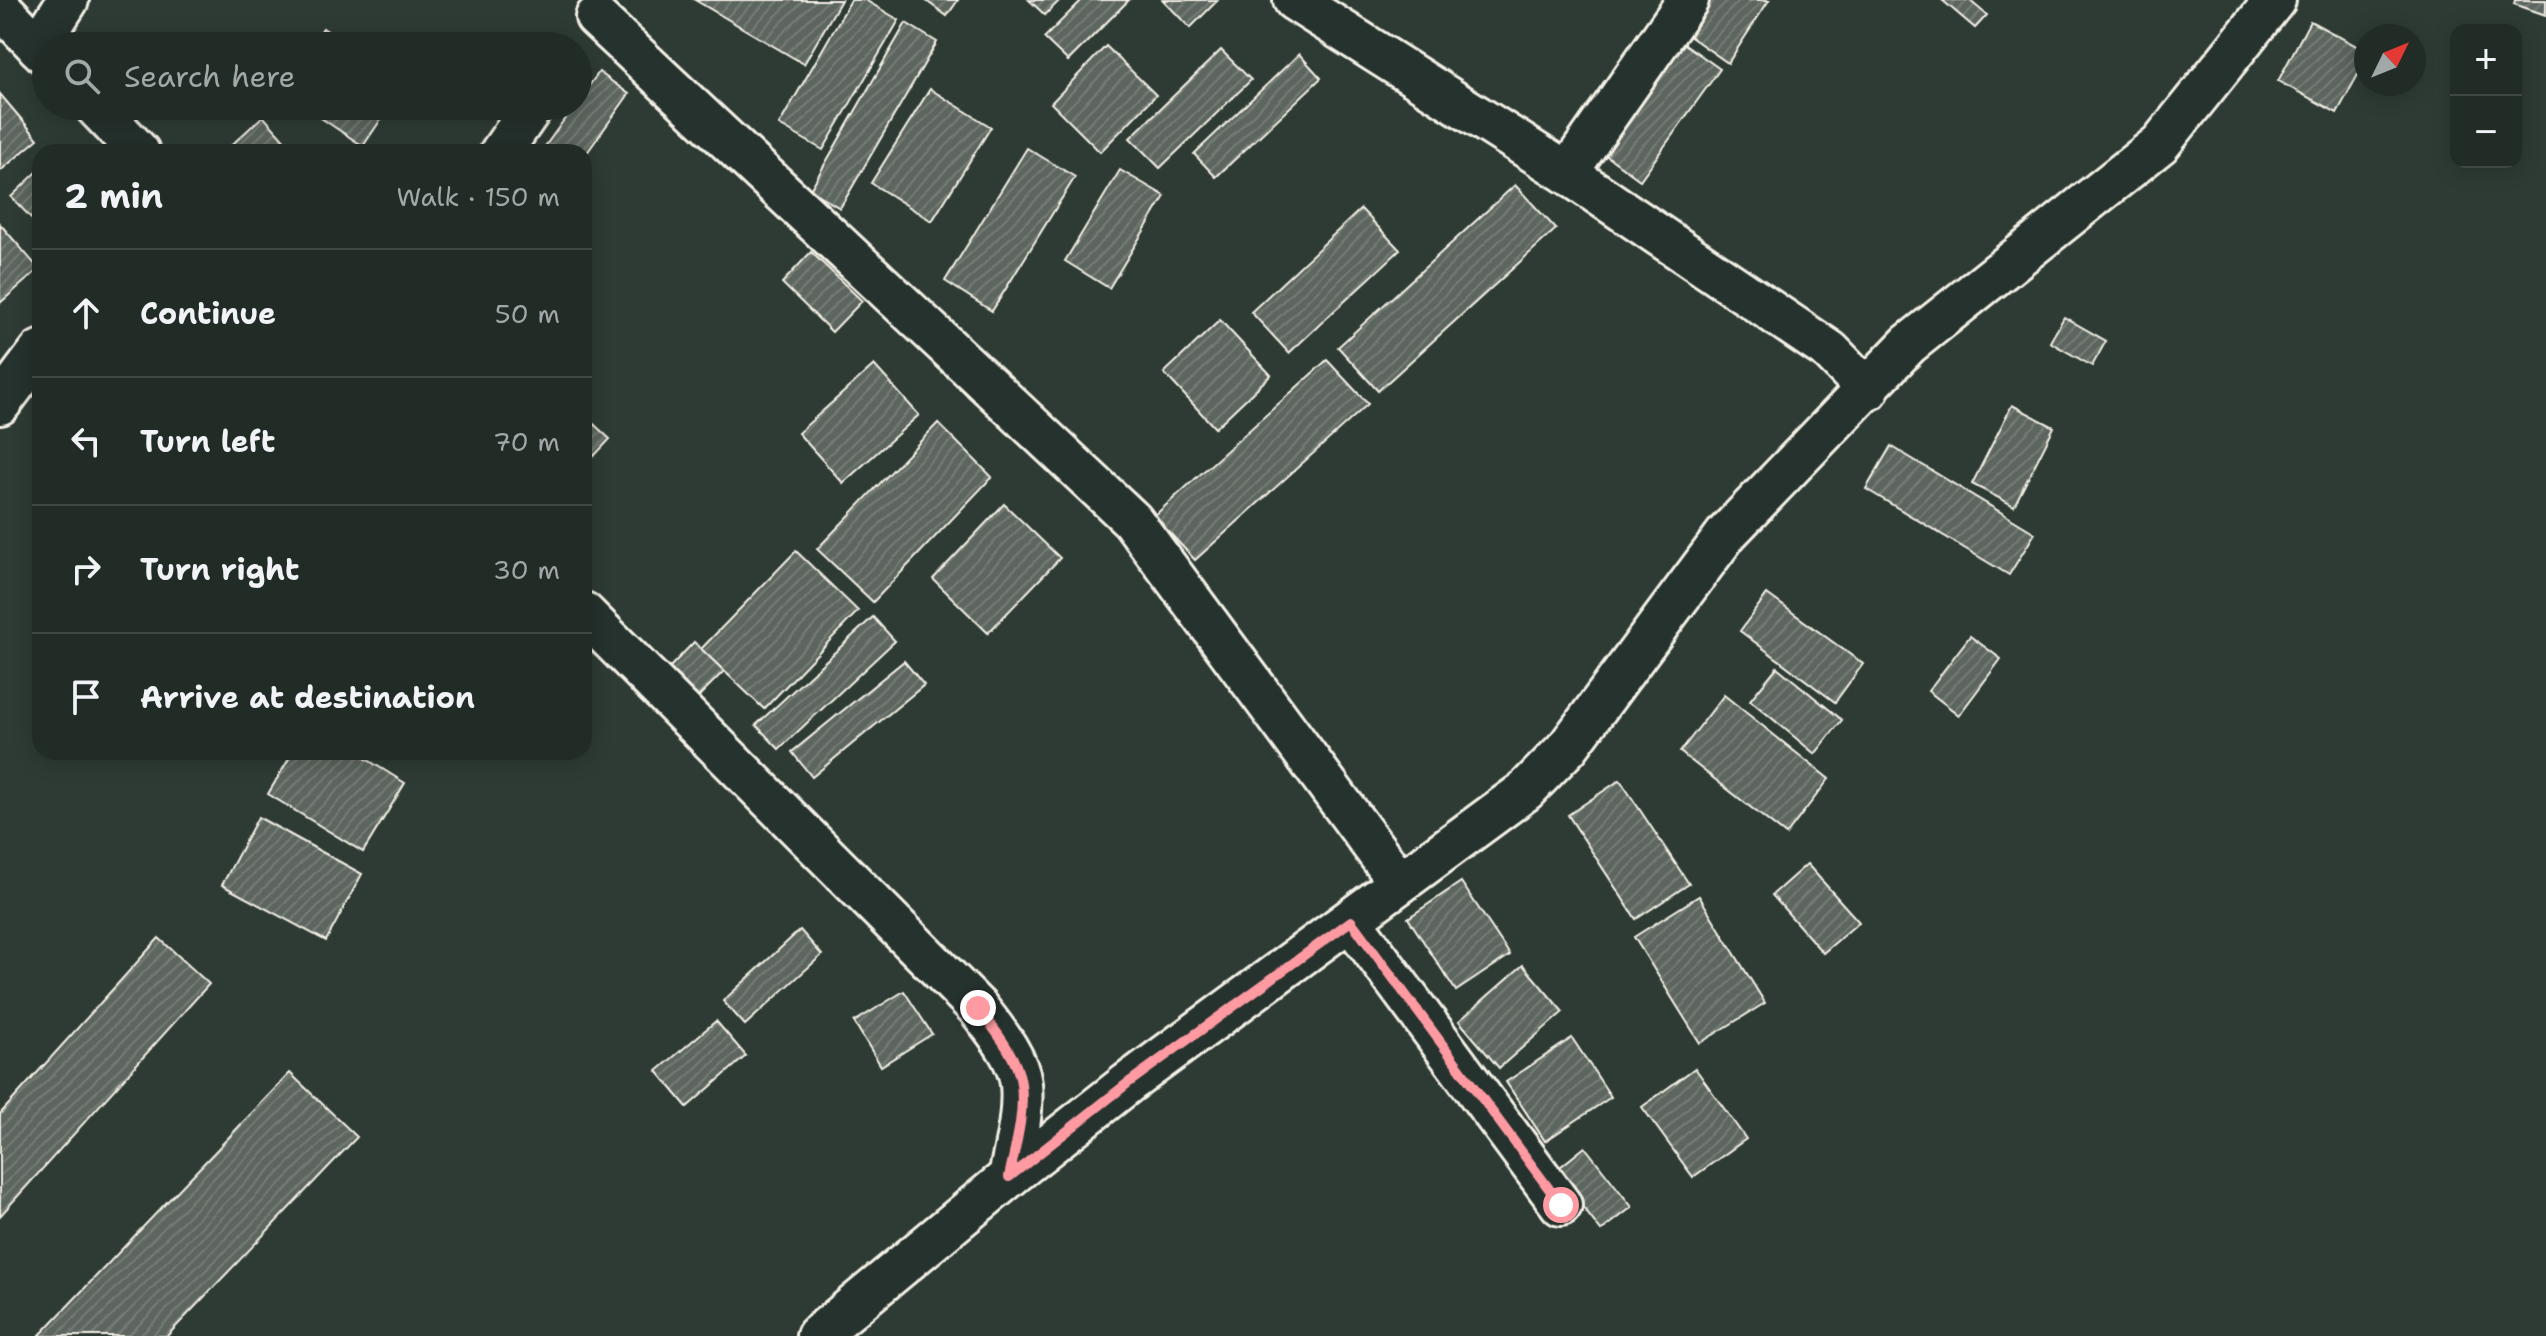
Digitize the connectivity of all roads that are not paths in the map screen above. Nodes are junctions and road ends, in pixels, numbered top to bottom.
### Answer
1 (68, 0) edge
2 (1294, 0) edge
3 (1688, 0) edge
4 (2275, 0) edge
5 (0, 7) edge
6 (593, 21) edge
7 (52, 32) edge
8 (32, 41) edge
9 (108, 120) edge
10 (523, 120) edge
11 (131, 144) edge
12 (507, 144) edge
13 (1567, 173) junction
14 (32, 362) edge
15 (1868, 390) junction
16 (0, 404) edge
17 (592, 621) edge
18 (1400, 883) junction
19 (1351, 921) junction
20 (1009, 1177) junction
21 (1561, 1205) dead end
22 (817, 1336) edge

1 - 7 street
2 - 13 street
3 - 13 street
4 - 15 street
5 - 8 street
6 - 18 street
9 - 11 street
10 - 12 street
13 - 15 street
14 - 16 street
15 - 18 street
17 - 20 street
18 - 19 street
19 - 20 street
19 - 21 street
20 - 22 street

